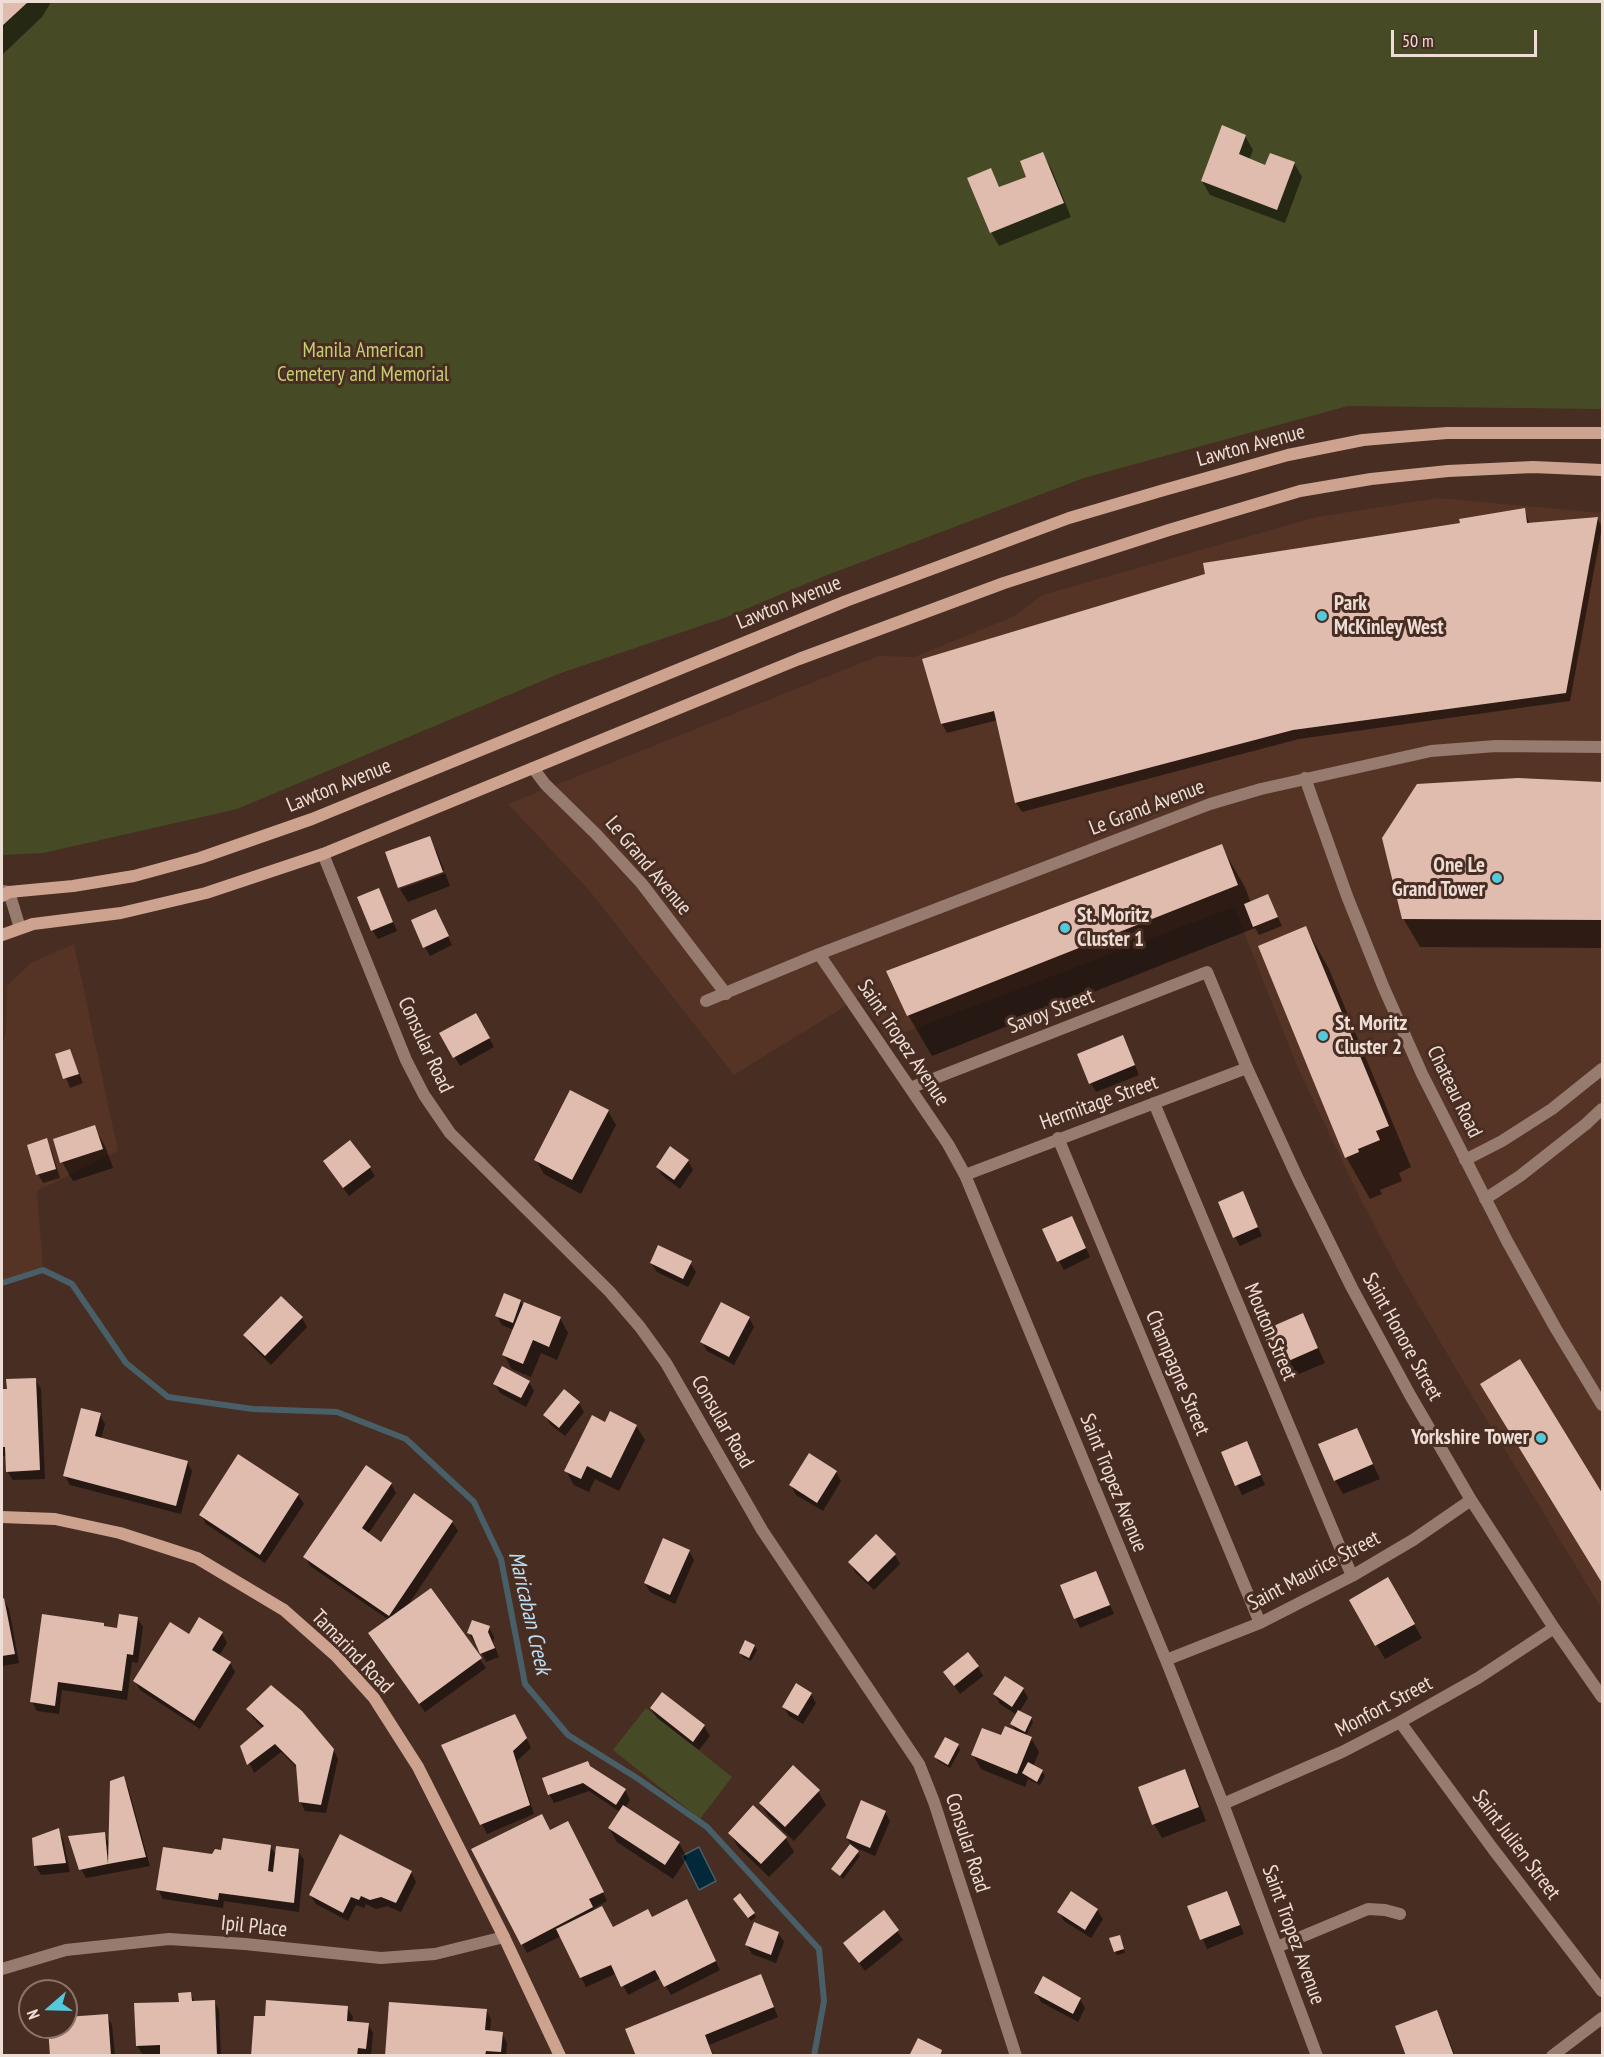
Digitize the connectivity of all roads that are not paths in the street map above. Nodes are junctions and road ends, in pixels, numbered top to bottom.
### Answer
1 (1602, 433) edge
2 (1602, 470) edge
3 (1602, 747) edge
4 (533, 768) junction
5 (1305, 778) junction
6 (323, 854) junction
7 (4, 893) edge
8 (20, 928) junction
9 (2, 935) edge
10 (819, 954) junction
11 (1207, 972) joint
12 (726, 994) junction
13 (706, 1001) dead end
14 (1247, 1068) junction
15 (1602, 1069) edge
16 (910, 1088) junction
17 (1154, 1103) junction
18 (1602, 1109) edge
19 (1058, 1138) junction
20 (1465, 1160) junction
21 (964, 1175) junction
22 (1485, 1199) junction
23 (1602, 1406) edge
24 (1471, 1500) junction
25 (2, 1517) edge
26 (1352, 1576) junction
27 (1260, 1623) junction
28 (1554, 1628) junction
29 (1166, 1660) junction
30 (1602, 1697) edge
31 (1400, 1722) junction
32 (1223, 1804) junction
33 (1400, 1914) dead end
34 (504, 1937) junction
35 (1276, 1947) junction
36 (2, 1969) edge
37 (1602, 1990) edge
38 (1602, 2018) edge
39 (560, 2055) edge
40 (1016, 2055) edge
41 (1317, 2055) edge
42 (1552, 2055) edge

1 - 7 main road, Lawton Avenue
2 - 4 main road
3 - 5 street, Le Grand Avenue
4 - 6 main road
4 - 12 street, Le Grand Avenue
5 - 10 street, Le Grand Avenue
5 - 20 street, Chateau Road
6 - 8 main road
6 - 40 street, Consular Road
7 - 8 street
8 - 9 main road
10 - 12 street, Le Grand Avenue
10 - 16 street, Saint Tropez Avenue
11 - 14 street, Saint Honore Street
11 - 16 street, Savoy Street
12 - 13 street, Le Grand Avenue
14 - 17 street, Hermitage Street
14 - 24 street, Saint Honore Street
15 - 20 street
16 - 21 street, Saint Tropez Avenue
17 - 19 street, Hermitage Street
17 - 26 street, Mouton Street
18 - 22 street
19 - 21 street, Hermitage Street
19 - 27 street, Champagne Street
20 - 22 street, Chateau Road
21 - 29 street, Saint Tropez Avenue
22 - 23 street, Chateau Road
24 - 26 street, Saint Maurice Street
24 - 28 street, Saint Honore Street
25 - 34 main road, Tamarind Road
26 - 27 street, Saint Maurice Street
27 - 29 street, Saint Maurice Street
28 - 30 street, Saint Honore Street
28 - 31 street, Monfort Street
29 - 32 street, Saint Tropez Avenue
31 - 32 street, Monfort Street
31 - 37 street, Saint Julien Street
32 - 35 street, Saint Tropez Avenue
33 - 35 street
34 - 36 street, Ipil Place
34 - 39 main road, Tamarind Road
35 - 41 street, Saint Tropez Avenue
38 - 42 street

